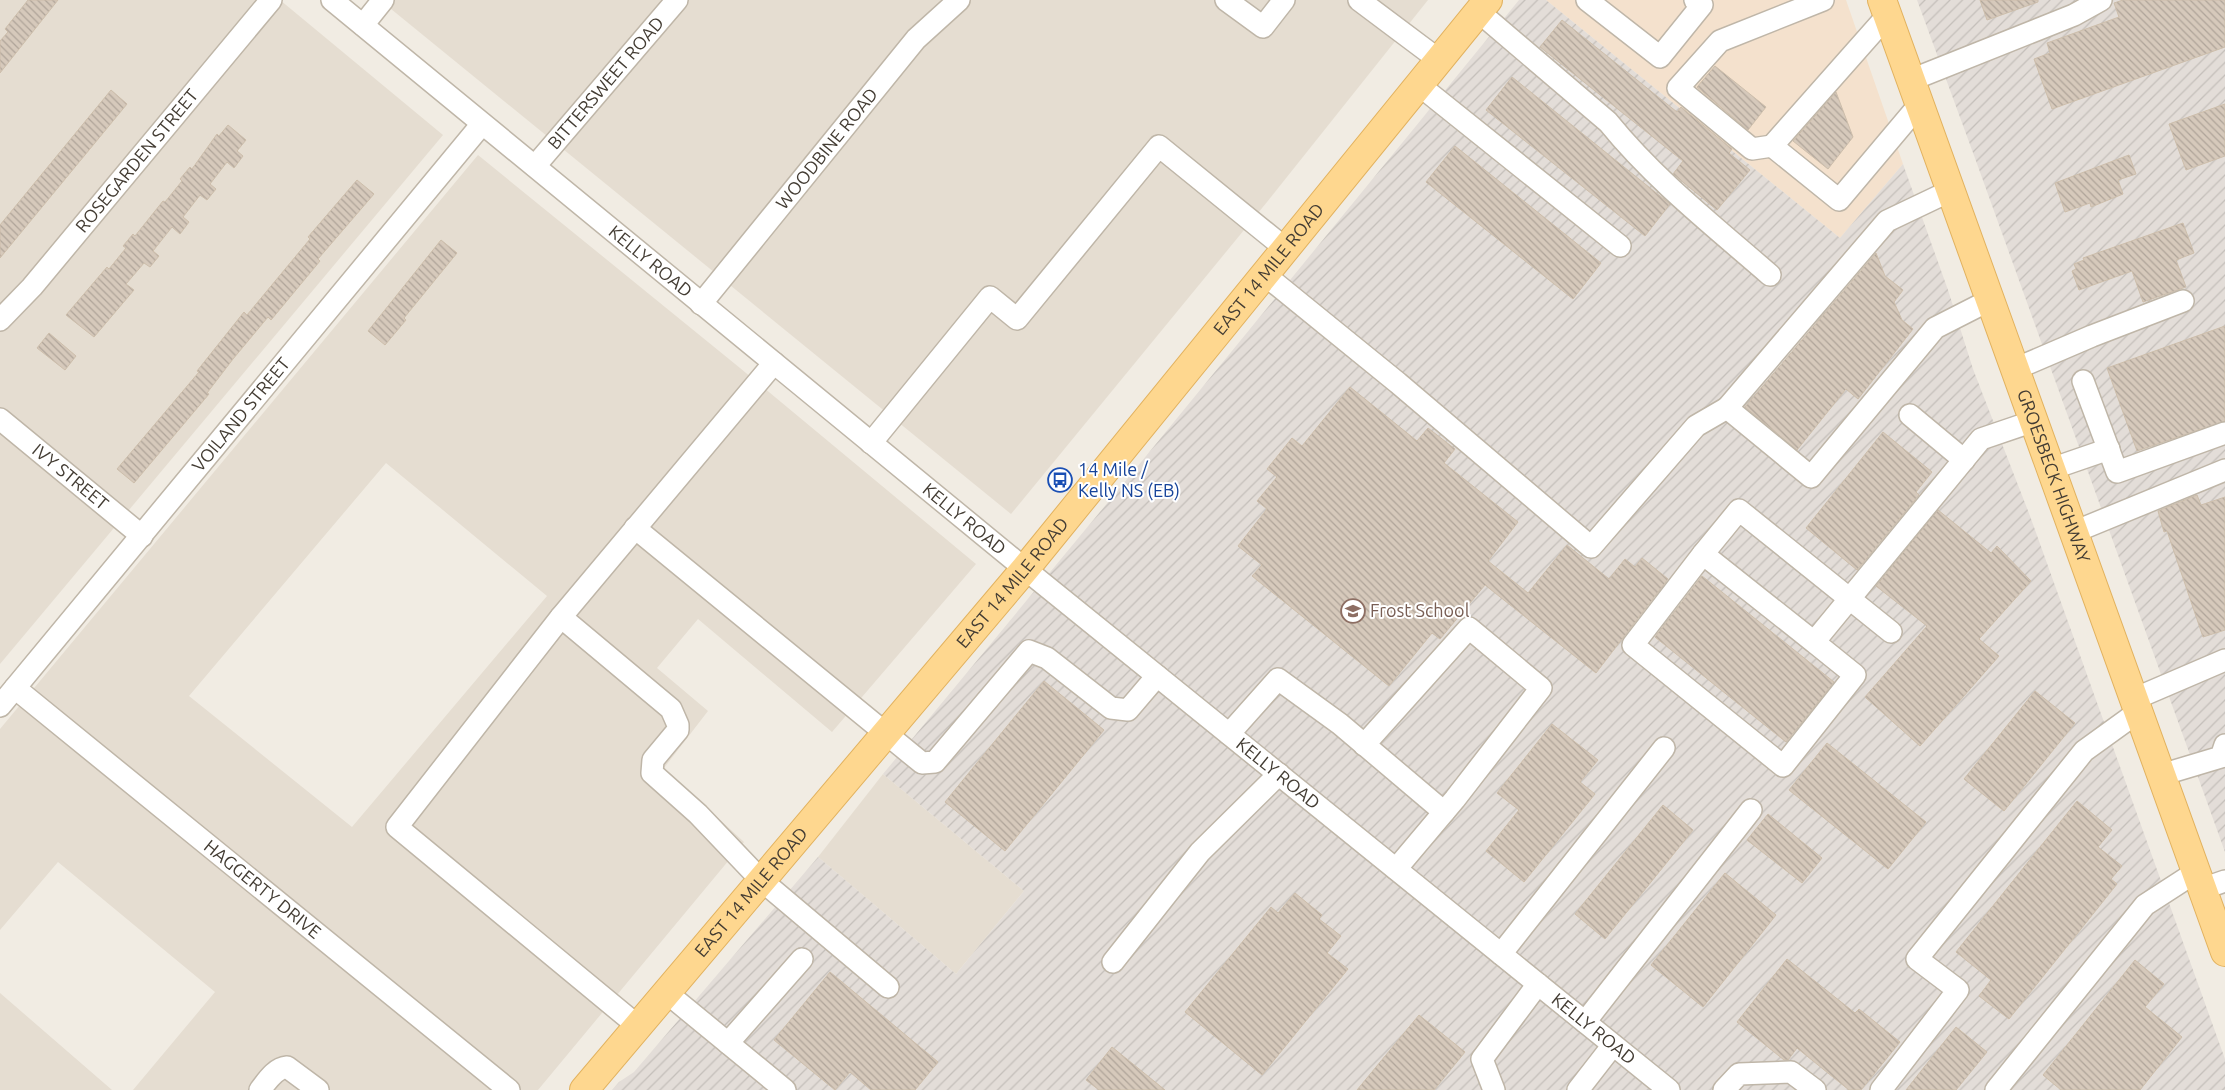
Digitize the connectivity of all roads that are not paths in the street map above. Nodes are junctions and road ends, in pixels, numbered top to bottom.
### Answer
1 (271, 0) edge
2 (332, 0) edge
3 (383, 0) edge
4 (677, 0) edge
5 (959, 0) edge
6 (1226, 0) edge
7 (1284, 0) edge
8 (1360, 0) edge
9 (1587, 0) edge
10 (1696, 0) edge
11 (1822, 0) edge
12 (2101, 0) edge
13 (1484, 6) edge
14 (1885, 8) edge
15 (363, 25) junction
16 (1439, 60) junction
17 (1419, 85) junction
18 (1915, 93) junction
19 (482, 124) junction
20 (1772, 146) junction
21 (534, 166) junction
22 (1950, 190) junction
23 (1620, 246) dead end
24 (1286, 249) junction
25 (1265, 275) junction
26 (1770, 275) dead end
27 (1990, 300) junction
28 (2182, 301) dead end
29 (701, 304) junction
30 (0, 320) edge
31 (774, 363) junction
32 (2015, 369) junction
33 (2083, 381) dead end
34 (1727, 408) junction
35 (1910, 415) dead end
36 (0, 419) edge
37 (2034, 421) junction
38 (2225, 433) edge
39 (871, 443) junction
40 (2109, 449) junction
41 (1964, 460) junction
42 (2051, 468) junction
43 (2225, 470) edge
44 (635, 528) junction
45 (2074, 532) junction
46 (142, 536) junction
47 (1703, 554) junction
48 (1025, 569) junction
49 (1850, 598) junction
50 (561, 617) junction
51 (1891, 632) dead end
52 (1814, 642) junction
53 (2225, 660) edge
54 (1156, 676) junction
55 (14, 688) junction
56 (2136, 705) junction
57 (0, 706) edge
58 (885, 732) junction
59 (1229, 734) junction
60 (1364, 745) junction
61 (2225, 745) edge
62 (1664, 748) dead end
63 (1279, 774) junction
64 (2161, 775) junction
65 (1751, 810) dead end
66 (1444, 812) junction
67 (1396, 869) junction
68 (762, 880) junction
69 (2208, 880) edge
70 (2225, 952) edge
71 (1501, 954) junction
72 (802, 959) dead end
73 (1113, 962) dead end
74 (1538, 984) junction
75 (888, 987) dead end
76 (667, 993) junction
77 (1585, 1022) junction
78 (639, 1026) junction
79 (728, 1044) junction
80 (1613, 1045) junction
81 (260, 1090) edge
82 (318, 1090) edge
83 (509, 1090) edge
84 (584, 1090) edge
85 (785, 1090) edge
86 (1494, 1090) edge
87 (1578, 1090) edge
88 (1669, 1090) edge
89 (1724, 1090) edge
90 (1815, 1090) edge
91 (1881, 1090) edge
92 (1996, 1090) edge

1 - 30 street, ROSEGARDEN STREET
2 - 15 street, KELLY ROAD
3 - 15 street
4 - 21 street, BITTERSWEET ROAD
5 - 29 street, WOODBINE ROAD
6 - 7 street
8 - 16 street
9 - 10 street
11 - 20 street
12 - 18 street
13 - 16 main road, EAST 14 MILE ROAD
13 - 26 street
14 - 18 main road, GROESBECK HIGHWAY
14 - 20 street
15 - 19 street, KELLY ROAD
16 - 17 main road, EAST 14 MILE ROAD
17 - 23 street
17 - 24 main road, EAST 14 MILE ROAD
18 - 20 street
18 - 22 main road, GROESBECK HIGHWAY
19 - 21 street, KELLY ROAD
19 - 46 street, VOILAND STREET
21 - 29 street, KELLY ROAD
22 - 27 main road, GROESBECK HIGHWAY
22 - 34 street
24 - 25 main road, EAST 14 MILE ROAD
24 - 39 street
25 - 34 street
25 - 48 main road, EAST 14 MILE ROAD
27 - 32 main road, GROESBECK HIGHWAY
27 - 34 street
28 - 32 street
29 - 31 street, KELLY ROAD
31 - 39 street, KELLY ROAD
31 - 44 street
32 - 37 main road, GROESBECK HIGHWAY
33 - 40 street
35 - 41 street
36 - 46 street, IVY STREET
37 - 41 street
37 - 42 main road, GROESBECK HIGHWAY
38 - 40 street
39 - 48 street, KELLY ROAD
40 - 42 street
41 - 49 street
42 - 45 main road, GROESBECK HIGHWAY
43 - 45 street
44 - 50 street
44 - 58 street
45 - 56 main road, GROESBECK HIGHWAY
46 - 55 street, VOILAND STREET
47 - 49 street
47 - 52 street
47 - 52 street
48 - 54 street, KELLY ROAD
48 - 58 main road, EAST 14 MILE ROAD
49 - 51 street
49 - 52 street
50 - 68 street
50 - 78 street
53 - 56 street
54 - 58 street
54 - 59 street, KELLY ROAD
55 - 57 street, VOILAND STREET
55 - 83 street, HAGGERTY DRIVE
56 - 64 main road, GROESBECK HIGHWAY
56 - 91 street
58 - 68 main road, EAST 14 MILE ROAD
59 - 60 street
59 - 63 street, KELLY ROAD
60 - 66 street
60 - 66 street
61 - 64 street
62 - 71 street
63 - 67 street, KELLY ROAD
63 - 73 street
64 - 69 main road, GROESBECK HIGHWAY
65 - 77 street
66 - 67 street
67 - 71 street, KELLY ROAD
68 - 75 street
68 - 76 main road, EAST 14 MILE ROAD
69 - 70 main road, GROESBECK HIGHWAY
69 - 92 street
71 - 74 street, KELLY ROAD
72 - 79 street
74 - 77 street, KELLY ROAD
74 - 86 street
76 - 78 main road, EAST 14 MILE ROAD
76 - 79 street
77 - 80 street, KELLY ROAD
78 - 84 main road, EAST 14 MILE ROAD
79 - 85 street
80 - 87 street
80 - 88 street, KELLY ROAD
81 - 82 street
89 - 90 street

